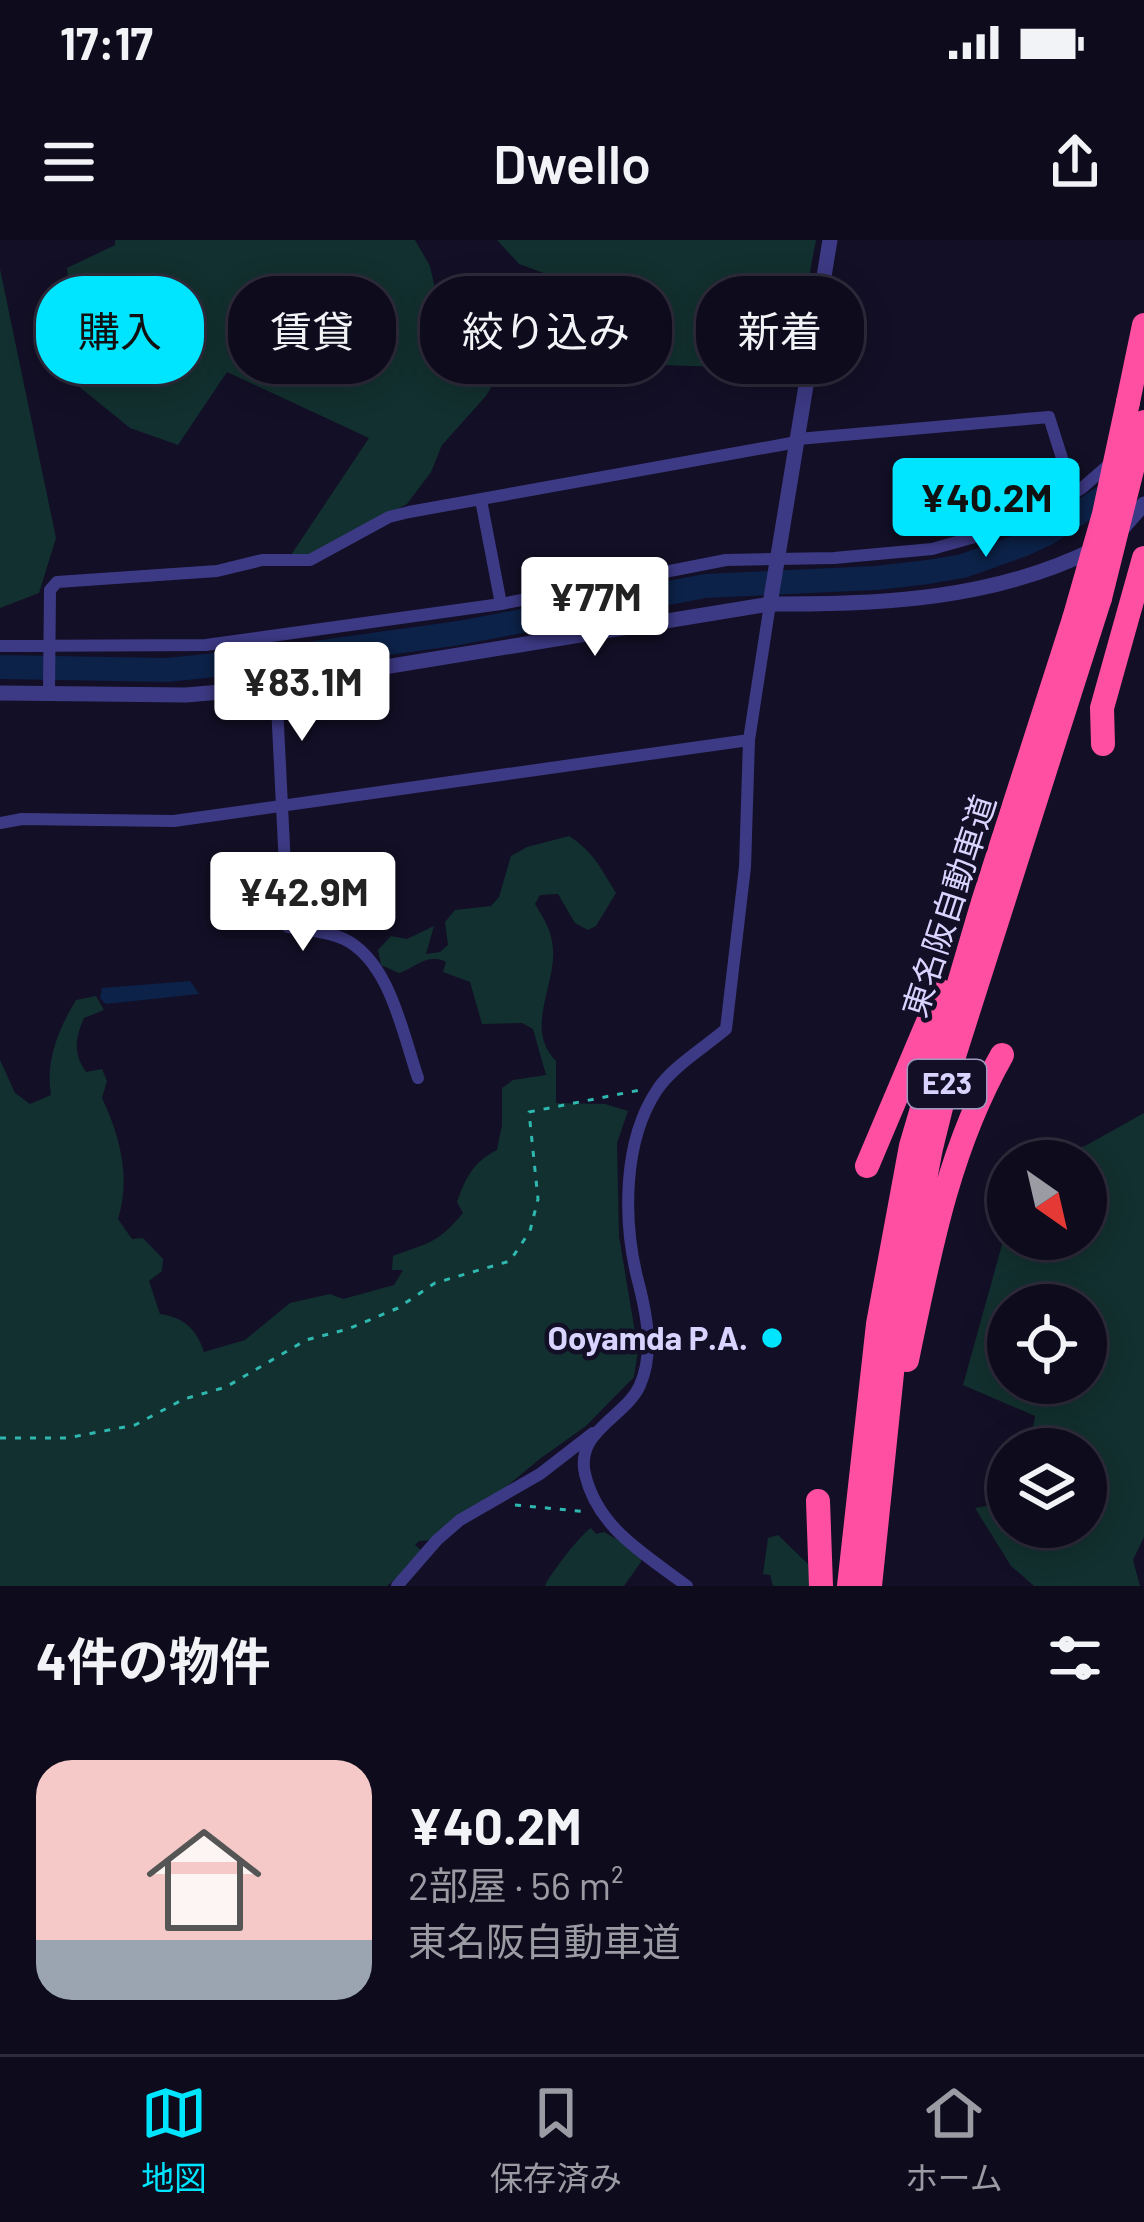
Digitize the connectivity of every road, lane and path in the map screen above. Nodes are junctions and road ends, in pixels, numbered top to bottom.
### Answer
1 (830, 240) edge
2 (1144, 325) edge
3 (1136, 412) edge
4 (1144, 433) edge
5 (797, 441) junction
6 (1072, 493) junction
7 (481, 500) junction
8 (1144, 504) edge
9 (1112, 540) junction
10 (1144, 548) edge
11 (1144, 558) edge
12 (777, 561) junction
13 (771, 602) junction
14 (501, 604) junction
15 (49, 645) junction
16 (0, 646) edge
17 (275, 685) junction
18 (49, 692) junction
19 (0, 693) edge
20 (749, 740) junction
21 (1102, 744) dead end
22 (284, 808) junction
23 (0, 823) edge
24 (982, 902) junction
25 (1001, 1054) dead end
26 (418, 1078) dead end
27 (659, 1086) junction
28 (867, 1166) dead end
29 (593, 1433) junction
30 (0, 1438) edge
31 (818, 1501) dead end
32 (483, 1508) junction
33 (878, 1509) junction
34 (598, 1512) junction
35 (397, 1586) edge
36 (687, 1586) edge
37 (820, 1586) edge
38 (849, 1586) edge
39 (870, 1586) edge

1 - 5 street
2 - 3 highway, 東名阪自動車道 / E23
3 - 24 highway, 東名阪自動車道 / E23, bridge
3 - 33 highway, 東名阪自動車道 / E23, bridge
4 - 6 street
5 - 6 street
5 - 7 street
5 - 12 street
6 - 12 street
7 - 14 street
7 - 15 street
8 - 9 street
9 - 10 street
9 - 13 street
11 - 21 highway
12 - 13 street
12 - 14 street
13 - 17 street
13 - 20 street
14 - 15 street
15 - 16 street
15 - 18 street
17 - 18 street
17 - 22 street
18 - 19 street
20 - 22 street
20 - 27 street
22 - 23 street
22 - 26 street
24 - 28 highway
24 - 38 highway, 東名阪自動車道 / E23
25 - 33 highway
27 - 29 street
27 - 30 path
29 - 32 street
29 - 34 street
31 - 37 highway
32 - 34 path
32 - 35 street
33 - 39 highway, 東名阪自動車道 / E23
34 - 36 street

